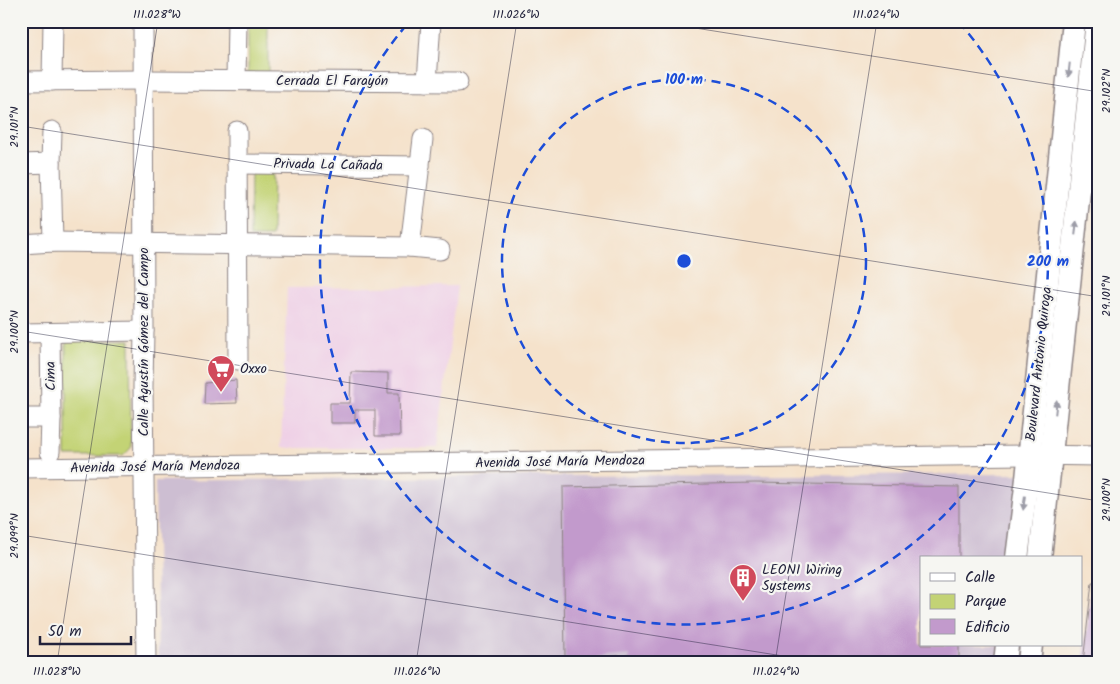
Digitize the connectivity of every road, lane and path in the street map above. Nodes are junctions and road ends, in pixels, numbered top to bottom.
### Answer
1 (53, 21) edge
2 (143, 21) edge
3 (238, 21) edge
4 (432, 21) edge
5 (1074, 21) edge
6 (1097, 21) edge
7 (142, 80) junction
8 (236, 80) junction
9 (21, 81) edge
10 (52, 81) junction
11 (427, 82) junction
12 (458, 82) dead end
13 (52, 131) dead end
14 (237, 131) dead end
15 (423, 139) dead end
16 (51, 163) junction
17 (21, 164) edge
18 (237, 164) junction
19 (420, 166) junction
20 (53, 242) junction
21 (21, 244) edge
22 (143, 244) junction
23 (237, 244) junction
24 (410, 247) junction
25 (440, 250) dead end
26 (144, 331) junction
27 (21, 333) edge
28 (50, 333) junction
29 (238, 360) dead end
30 (21, 418) edge
31 (52, 418) junction
32 (50, 452) dead end
33 (1041, 455) junction
34 (1099, 456) edge
35 (145, 467) junction
36 (21, 468) edge
37 (1017, 556) edge
38 (1040, 556) edge
39 (1007, 646) edge
40 (1031, 646) edge
41 (146, 663) edge
42 (1005, 663) edge
43 (1029, 663) edge

1 - 10 street
2 - 7 street, Calle Agustín Gómez del Campo
3 - 8 street
4 - 11 street
5 -> 33 main road, Boulevard Antonio Quiroga
33 -> 6 main road, Boulevard Antonio Quiroga
7 - 8 street, Cerrada El Farayón
7 - 10 street, Cerrada El Farayón
7 - 22 street, Calle Agustín Gómez del Campo
8 - 11 street, Cerrada El Farayón
9 - 10 street, Cerrada El Farayón
11 - 12 street, Cerrada El Farayón
13 - 16 street
14 - 18 street
15 - 19 street
16 - 17 street
16 - 20 street
18 - 19 street, Privada La Cañada
18 - 23 street
19 - 24 street
20 - 21 street
20 - 22 street
22 - 23 street
22 - 26 street, Calle Agustín Gómez del Campo
23 - 24 street
23 - 29 street
24 - 25 street
26 - 28 street
26 - 35 street, Calle Agustín Gómez del Campo
27 - 28 street
28 - 31 street, Cima
30 - 31 street
31 - 32 street, Cima
33 - 34 street, Avenida José María Mendoza
33 - 35 street, Avenida José María Mendoza
33 -> 37 main road, Boulevard Antonio Quiroga
33 - 38 main road, Boulevard Antonio Quiroga
35 - 36 street, Avenida José María Mendoza
35 - 41 street, Calle Agustín Gómez del Campo
39 - 42 main road
40 - 43 main road

